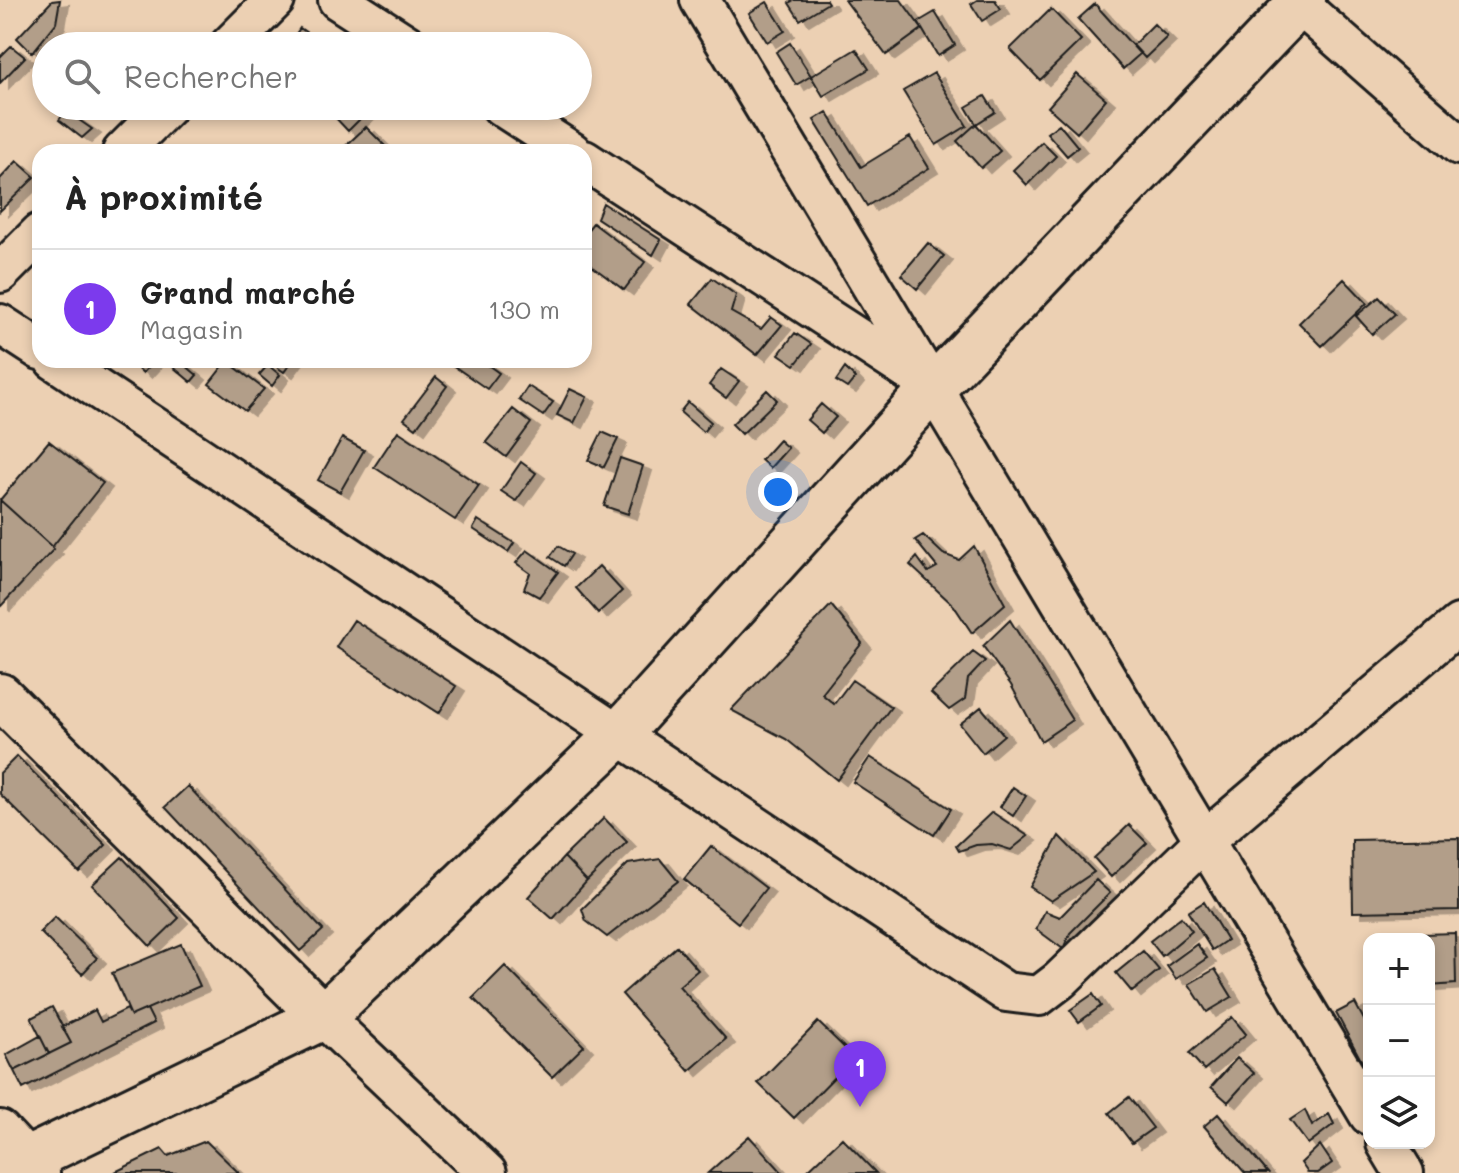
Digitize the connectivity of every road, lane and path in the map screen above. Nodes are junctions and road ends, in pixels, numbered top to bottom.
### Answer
1 (275, 0) edge
2 (338, 0) edge
3 (700, 0) edge
4 (1299, 1) edge
5 (243, 32) edge
6 (387, 32) edge
7 (154, 120) edge
8 (523, 120) edge
9 (130, 144) edge
10 (560, 144) edge
11 (1459, 145) edge
12 (592, 165) edge
13 (32, 241) edge
14 (0, 273) edge
15 (0, 324) edge
16 (32, 345) edge
17 (66, 368) edge
18 (933, 388) junction
19 (1454, 640) edge
20 (0, 696) edge
21 (619, 734) junction
22 (1204, 841) junction
23 (323, 1017) junction
24 (1363, 1105) edge
25 (1390, 1149) edge
26 (17, 1159) edge
27 (487, 1173) edge
28 (1404, 1173) edge

1 - 5 street
2 - 6 street
3 - 18 street
4 - 11 street
4 - 18 street
7 - 9 street
8 - 10 street
12 - 18 street
13 - 14 street
15 - 16 street
17 - 21 street
18 - 21 street
18 - 22 street
19 - 22 street
20 - 23 street
21 - 22 street
21 - 23 street
22 - 24 street
23 - 26 street
23 - 27 street
25 - 28 street

